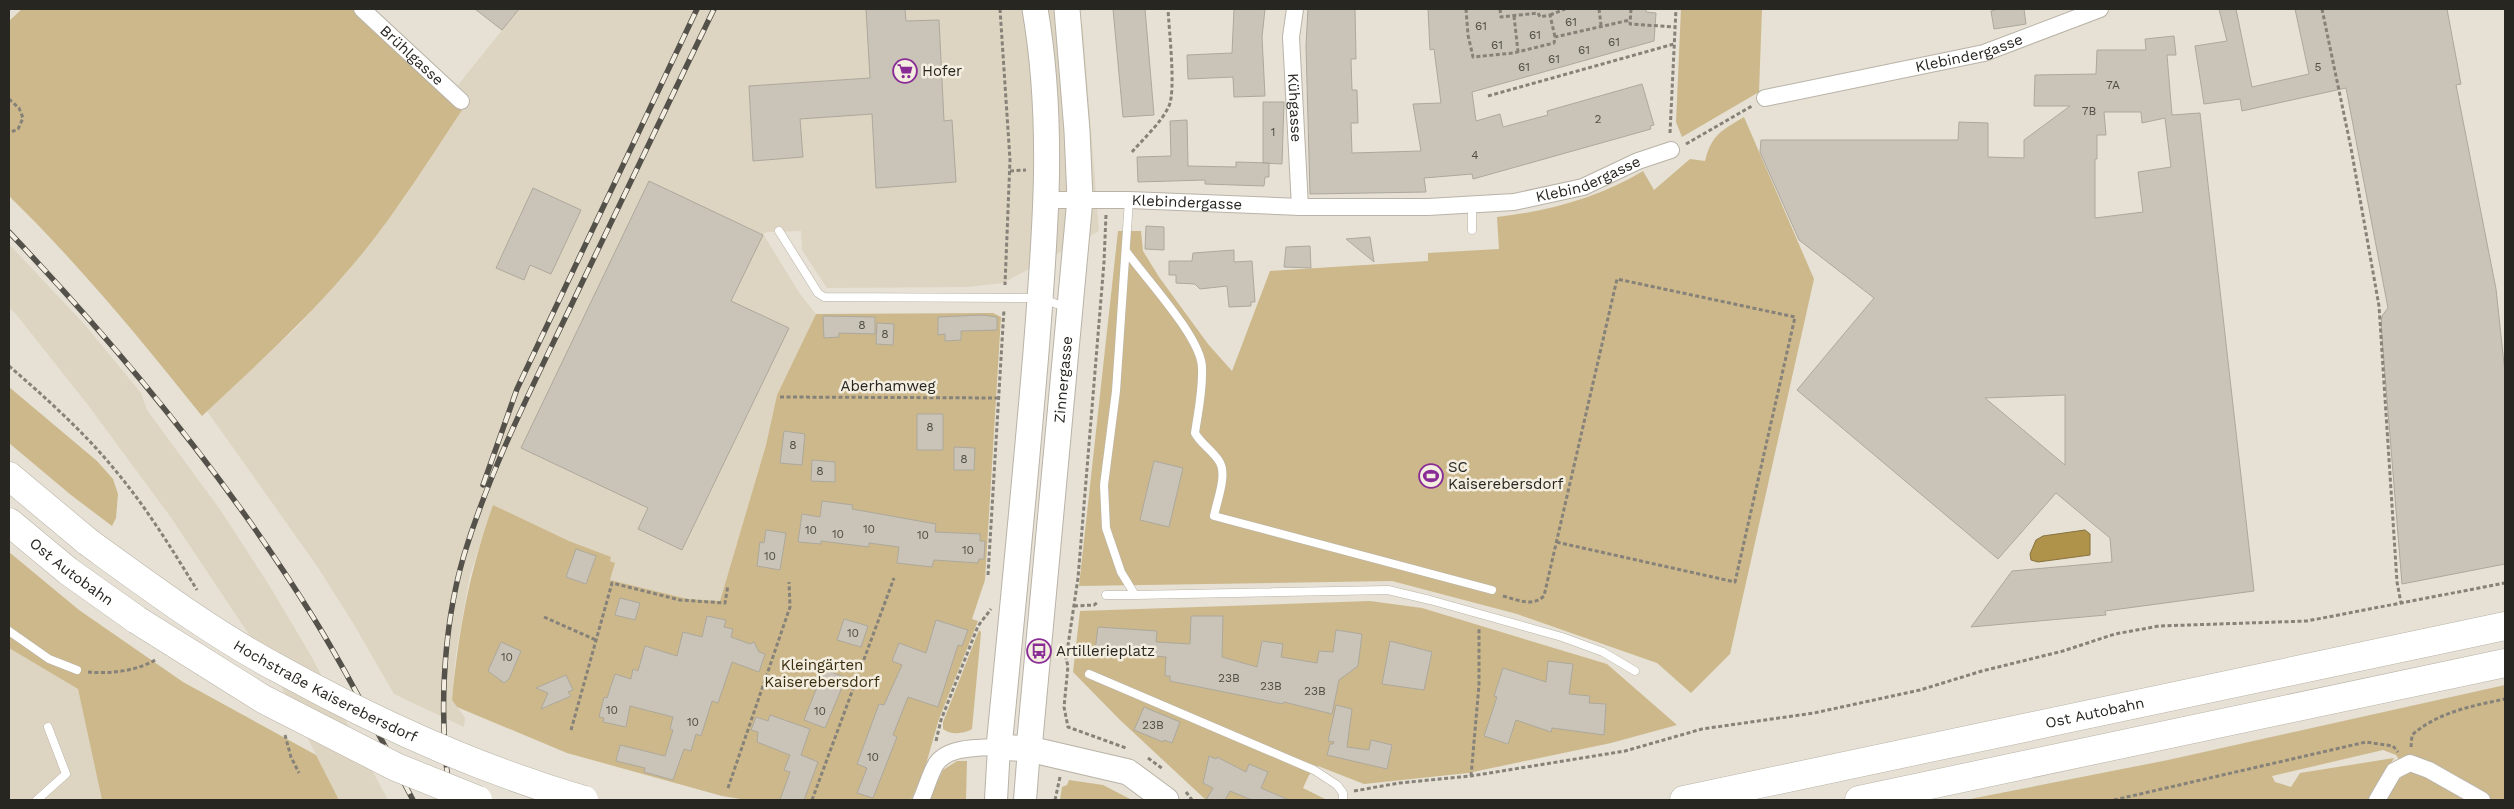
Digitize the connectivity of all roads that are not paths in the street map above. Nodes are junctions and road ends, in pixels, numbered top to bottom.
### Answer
1 (362, 9) edge
2 (1035, 9) edge
3 (1067, 9) edge
4 (1295, 9) edge
5 (2100, 9) edge
6 (1765, 98) road end
7 (461, 101) dead end
8 (1671, 150) road end
9 (1080, 199) junction
10 (1048, 200) junction
11 (1129, 200) junction
12 (1472, 204) junction
13 (1300, 207) junction
14 (1472, 230) dead end
15 (779, 232) dead end
16 (1126, 251) junction
17 (1040, 298) junction
18 (1070, 308) junction
19 (9, 476) edge
20 (9, 522) edge
21 (1492, 590) road end
22 (1106, 595) road end
23 (1135, 595) junction
24 (2505, 626) edge
25 (9, 631) edge
26 (2505, 663) edge
27 (77, 670) road end
28 (1635, 671) dead end
29 (1089, 674) dead end
30 (48, 726) dead end
31 (998, 747) junction
32 (1029, 749) junction
33 (1343, 797) edge
34 (37, 800) edge
35 (478, 800) edge
36 (584, 800) edge
37 (922, 800) edge
38 (996, 800) edge
39 (1025, 800) edge
40 (1166, 800) edge
41 (1684, 800) edge
42 (1859, 800) edge
43 (2377, 800) edge
44 (2482, 800) edge

1 - 7 street, Brühlgasse
2 - 10 main road, Zinnergasse
3 - 9 main road, Zinnergasse
4 - 13 street, Kühgasse
5 - 6 street, Klebindergasse
8 - 12 street, Klebindergasse
9 - 10 street, Klebindergasse
9 - 11 street, Klebindergasse
9 - 18 main road, Zinnergasse
10 - 17 main road, Zinnergasse
11 - 13 street, Klebindergasse
11 - 16 lane
12 - 13 street, Klebindergasse
12 - 14 lane
15 - 17 lane
16 - 21 lane
16 - 23 lane
17 - 18 lane
17 - 31 main road, Zinnergasse
18 - 32 main road, Zinnergasse
19 - 36 highway, Hochstraße Kaiserebersdorf, bridge
20 - 35 highway, Ost Autobahn, bridge
22 - 23 lane
23 - 28 lane
24 - 41 highway, Ost Autobahn
25 - 27 lane
26 - 42 highway
29 - 33 lane
30 - 34 lane
31 - 32 main road
31 - 37 street
31 - 38 main road
32 - 39 main road
32 - 40 main road
43 - 44 street

